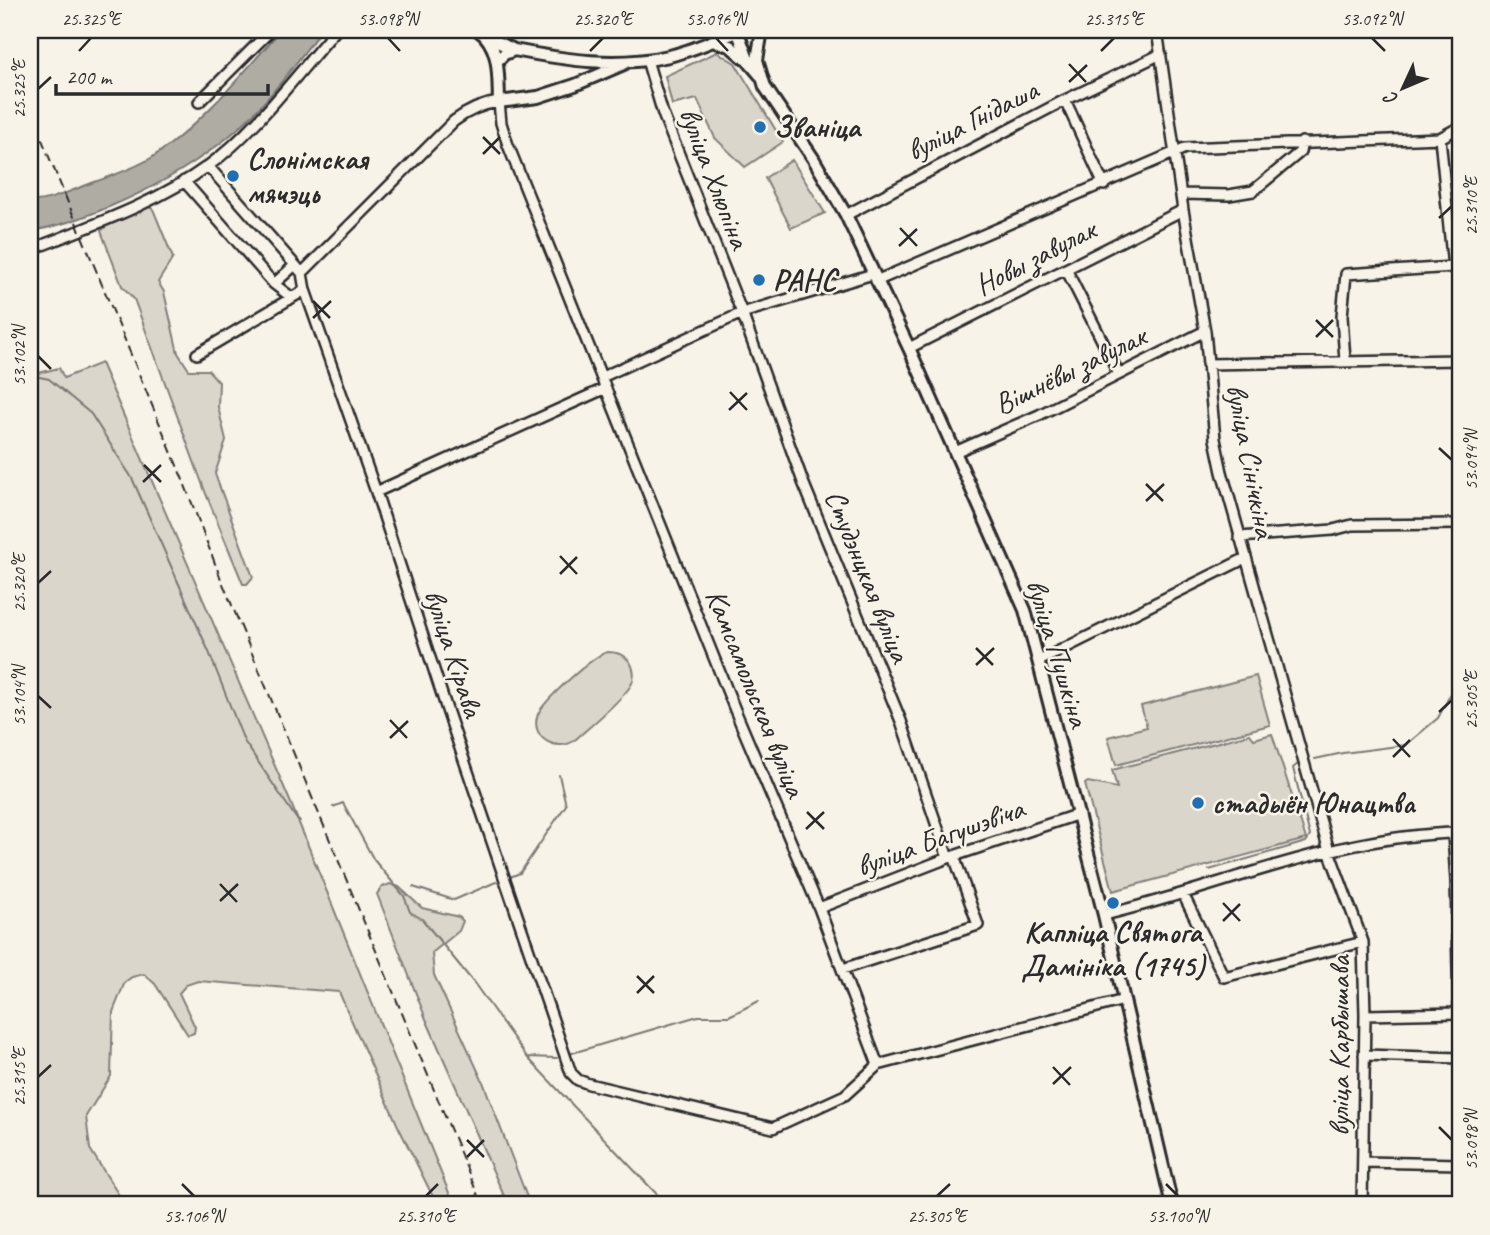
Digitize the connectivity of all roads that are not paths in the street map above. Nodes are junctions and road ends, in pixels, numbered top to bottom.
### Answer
1 (271, 30) edge
2 (336, 30) edge
3 (762, 30) edge
4 (1157, 30) edge
5 (735, 32) edge
6 (482, 33) edge
7 (712, 41) junction
8 (514, 50) junction
9 (1161, 54) junction
10 (647, 60) junction
11 (497, 61) junction
12 (753, 61) junction
13 (576, 62) junction
14 (629, 62) junction
15 (575, 85) junction
16 (1065, 100) junction
17 (200, 102) dead end
18 (499, 102) junction
19 (1460, 127) edge
20 (1440, 138) junction
21 (1302, 142) junction
22 (1175, 151) junction
23 (208, 166) junction
24 (184, 181) junction
25 (1104, 184) junction
26 (1181, 194) junction
27 (1460, 208) edge
28 (1449, 209) junction
29 (1183, 210) junction
30 (846, 215) junction
31 (30, 250) edge
32 (1457, 267) edge
33 (298, 269) junction
34 (1066, 269) junction
35 (875, 277) junction
36 (274, 284) junction
37 (305, 290) junction
38 (291, 297) junction
39 (742, 313) junction
40 (1205, 331) junction
41 (909, 348) junction
42 (197, 354) dead end
43 (1460, 360) edge
44 (1345, 361) junction
45 (1208, 364) junction
46 (1119, 374) junction
47 (602, 377) junction
48 (606, 388) junction
49 (955, 452) junction
50 (376, 492) junction
51 (1460, 524) edge
52 (1239, 537) junction
53 (1246, 558) junction
54 (1039, 661) junction
55 (1079, 814) junction
56 (1457, 834) edge
57 (1329, 851) junction
58 (951, 857) junction
59 (1183, 894) junction
60 (819, 908) junction
61 (1104, 915) junction
62 (1363, 942) junction
63 (843, 969) junction
64 (1124, 1000) junction
65 (1460, 1013) edge
66 (1365, 1015) junction
67 (1364, 1055) junction
68 (1460, 1058) edge
69 (878, 1065) junction
70 (1363, 1162) junction
71 (1460, 1164) edge
72 (1172, 1205) edge
73 (1362, 1205) edge

1 - 17 street
2 - 23 street
3 - 12 main road, вуліца Пушкіна
4 - 9 street, вуліца Сінічкіна
5 - 7 main road
5 - 12 main road
6 - 8 main road
6 - 11 main road
7 - 10 main road
7 - 12 main road
8 - 11 main road
8 - 13 main road
9 - 16 street, вуліца Гнідаша
9 - 22 street, вуліца Сінічкіна
10 - 14 main road
10 - 39 street, вуліца Хлюпіна
11 - 18 main road
12 - 30 main road, вуліца Пушкіна
13 - 14 main road
13 - 15 main road
14 - 15 main road
15 - 18 main road
16 - 25 street
16 - 30 street, вуліца Гнідаша
18 - 33 street
18 - 47 street, Камсамольская вуліца
19 - 20 street
20 - 21 street
20 - 28 street
21 - 22 street
21 - 26 street
22 - 25 street
22 - 26 street, вуліца Сінічкіна
23 - 24 street
23 - 33 street
24 - 31 street
24 - 36 street
25 - 35 street
26 - 29 street, вуліца Сінічкіна
27 - 28 street
28 - 32 street
29 - 34 street, Новы завулак
29 - 40 street, вуліца Сінічкіна
30 - 35 main road, вуліца Пушкіна
32 - 44 street
33 - 36 street
33 - 37 street, вуліца Кірава
34 - 41 street, Новы завулак
34 - 46 street
35 - 39 street
35 - 41 main road, вуліца Пушкіна
36 - 38 street
37 - 38 street
37 - 50 street, вуліца Кірава
38 - 42 street
39 - 47 street
39 - 58 street, Студэнцкая вуліца
40 - 45 street, вуліца Сінічкіна
40 - 46 street, Вішнёвы завулак
41 - 49 main road, вуліца Пушкіна
43 - 44 street
44 - 45 street
45 - 52 street, вуліца Сінічкіна
46 - 49 street, Вішнёвы завулак
47 - 48 street, Камсамольская вуліца
48 - 50 street
48 - 60 street, Камсамольская вуліца
49 - 54 main road, вуліца Пушкіна
50 - 69 street, вуліца Кірава
51 - 52 street
52 - 53 street, вуліца Сінічкіна
53 - 54 street
53 - 57 street, вуліца Сінічкіна
54 - 55 main road, вуліца Пушкіна
55 - 58 street, вуліца Багушэвіча
55 - 61 main road, вуліца Пушкіна
56 - 57 street
56 - 65 street
57 - 59 street
57 - 62 street, вуліца Карбышава
58 - 60 street, вуліца Багушэвіча
58 - 63 street, Студэнцкая вуліца
59 - 61 street
59 - 62 street
60 - 63 street, Камсамольская вуліца
61 - 64 main road, вуліца Пушкіна
62 - 66 street, вуліца Карбышава
63 - 69 street, Камсамольская вуліца
64 - 69 street
64 - 72 main road, вуліца Пушкіна
65 - 66 street
66 - 67 street, вуліца Карбышава
67 - 68 street
67 - 70 street, вуліца Карбышава
70 - 71 street
70 - 73 street, вуліца Карбышава

